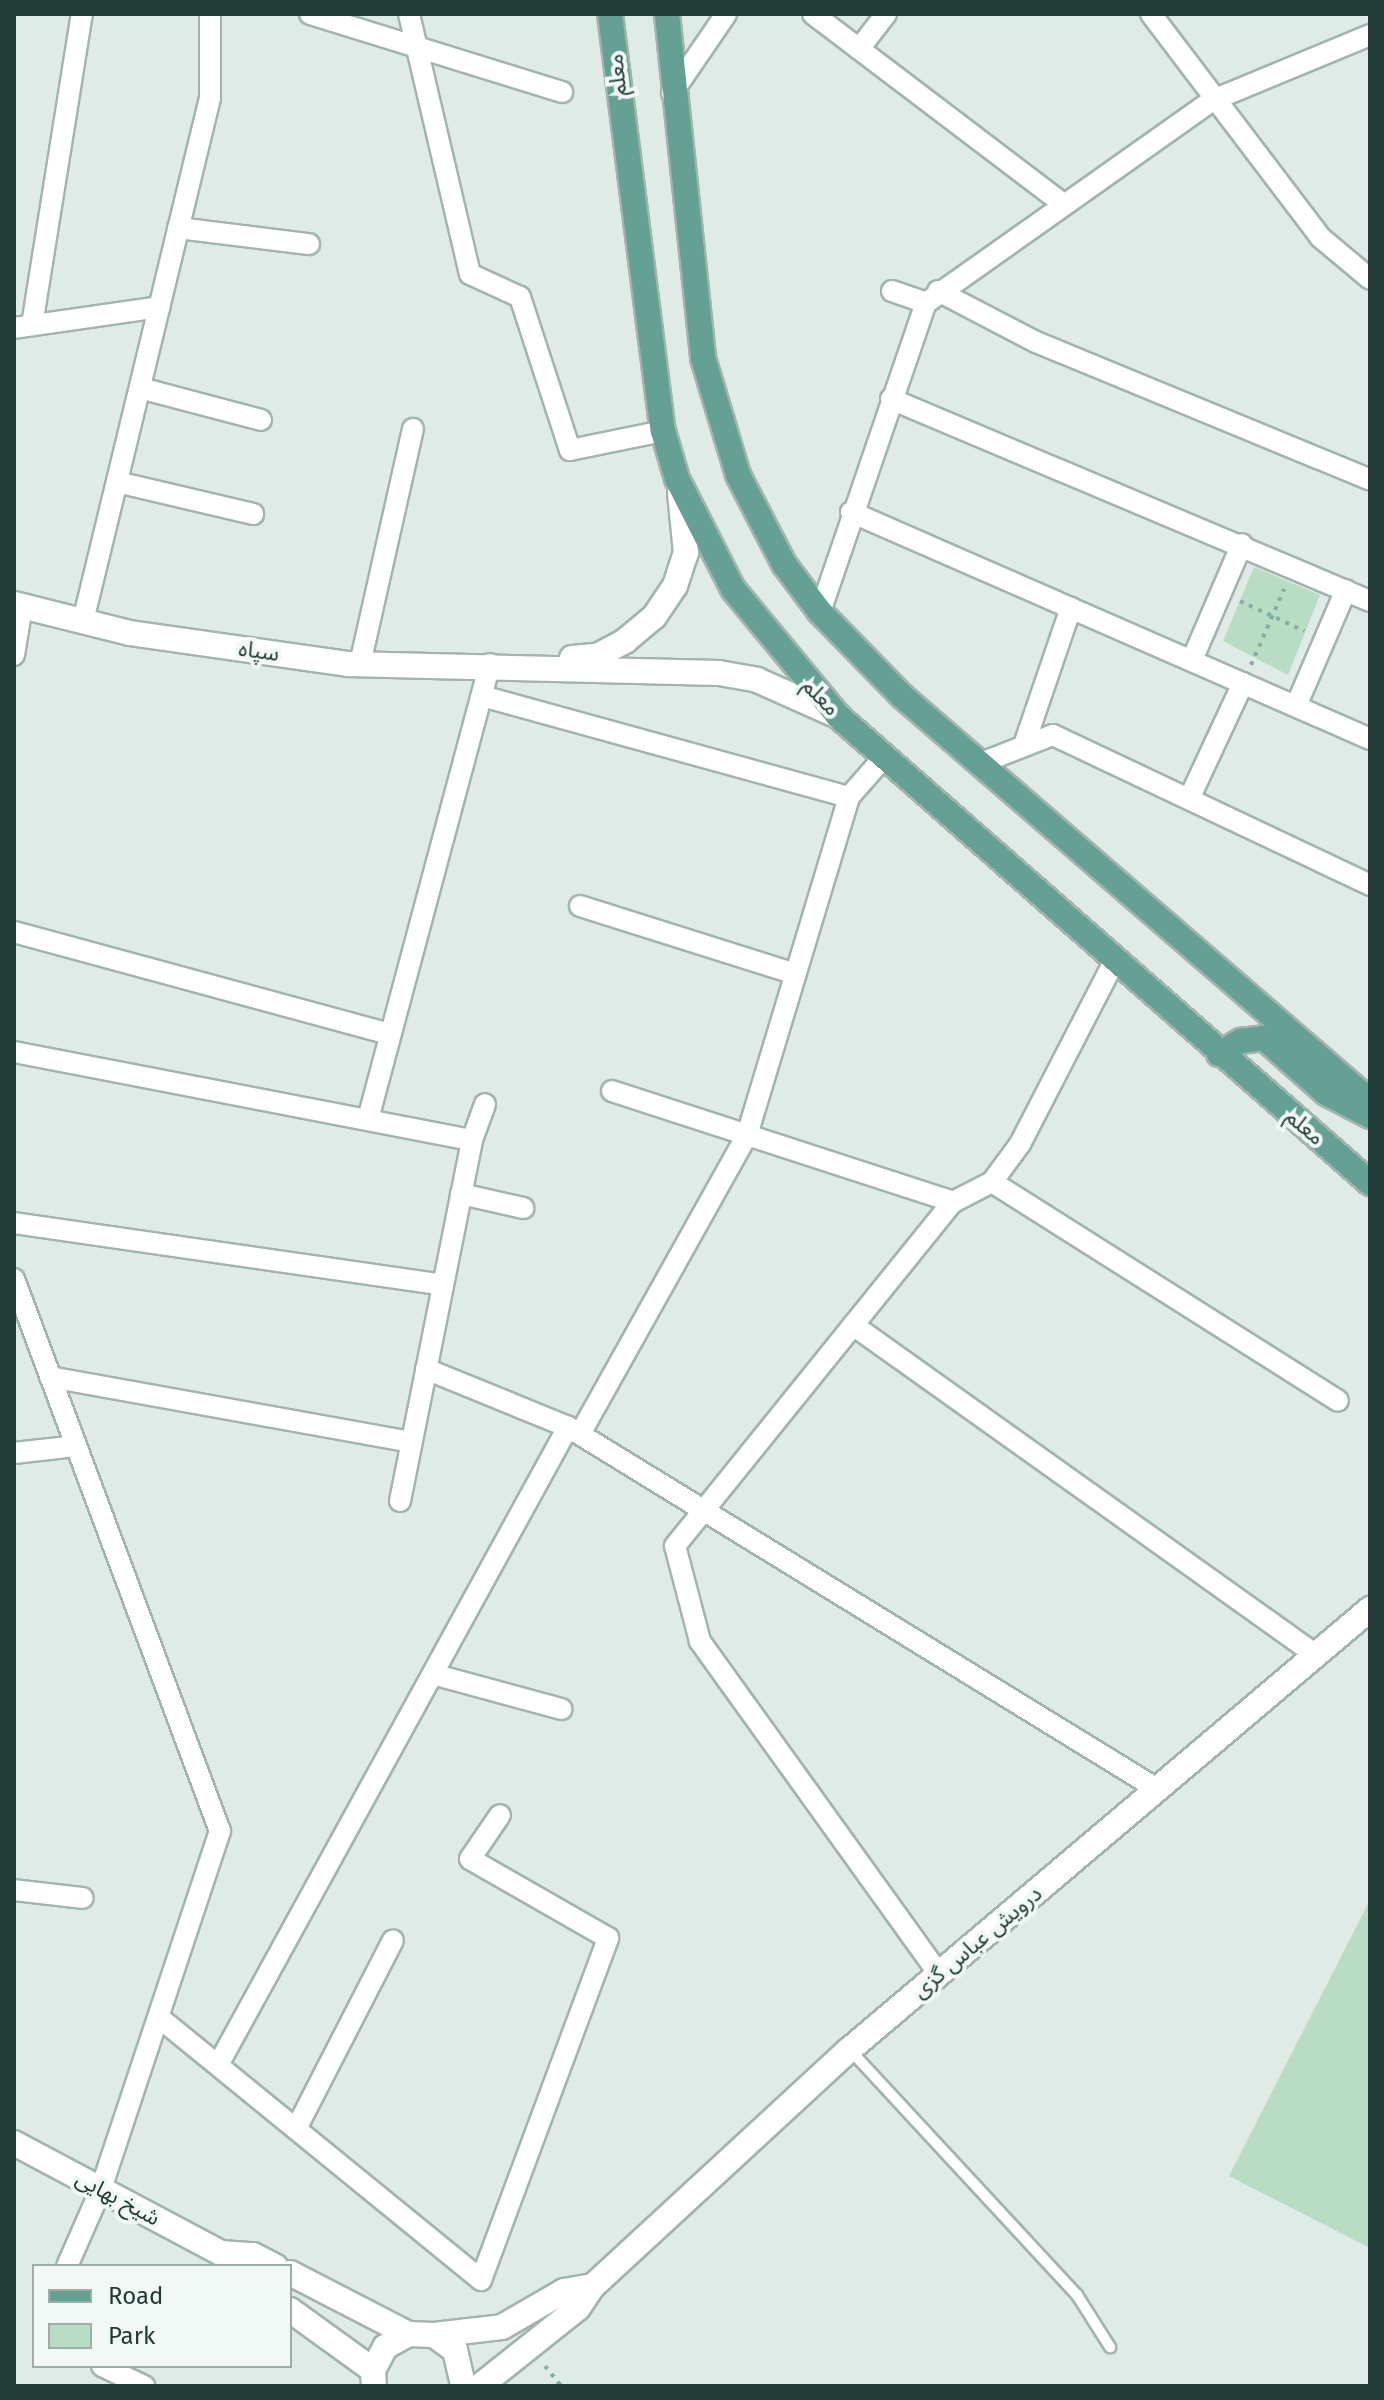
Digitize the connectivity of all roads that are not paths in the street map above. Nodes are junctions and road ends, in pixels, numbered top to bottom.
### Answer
1 (82, 14) edge
2 (210, 14) edge
3 (310, 14) edge
4 (409, 14) edge
5 (610, 14) edge
6 (652, 14) edge
7 (667, 14) edge
8 (726, 14) edge
9 (813, 14) edge
10 (886, 14) edge
11 (1151, 14) edge
12 (1370, 35) edge
13 (669, 40) junction
14 (415, 42) junction
15 (859, 49) junction
16 (562, 92) dead end
17 (672, 93) junction
18 (1211, 101) junction
19 (1063, 204) junction
20 (178, 228) junction
21 (309, 244) dead end
22 (1370, 279) edge
23 (892, 291) dead end
24 (932, 297) junction
25 (159, 307) junction
26 (23, 326) edge
27 (140, 388) junction
28 (891, 399) junction
29 (261, 420) dead end
30 (413, 429) dead end
31 (663, 431) junction
32 (677, 479) junction
33 (1370, 480) edge
34 (117, 482) junction
35 (851, 512) junction
36 (253, 514) dead end
37 (1242, 544) junction
38 (1346, 590) junction
39 (1370, 601) edge
40 (18, 605) edge
41 (1071, 608) junction
42 (820, 612) junction
43 (83, 621) junction
44 (14, 655) edge
45 (1192, 660) junction
46 (360, 664) junction
47 (499, 664) junction
48 (1243, 683) junction
49 (482, 696) junction
50 (1296, 706) junction
51 (838, 716) junction
52 (1370, 739) edge
53 (1024, 745) junction
54 (885, 756) junction
55 (981, 763) junction
56 (849, 797) junction
57 (1189, 799) junction
58 (1370, 885) edge
59 (580, 906) dead end
60 (14, 932) edge
61 (1115, 960) junction
62 (796, 974) junction
63 (390, 1034) junction
64 (14, 1052) edge
65 (1219, 1054) junction
66 (612, 1091) dead end
67 (1370, 1101) edge
68 (485, 1104) dead end
69 (1370, 1116) edge
70 (368, 1119) junction
71 (747, 1135) junction
72 (472, 1140) junction
73 (992, 1182) junction
74 (1370, 1183) edge
75 (461, 1194) junction
76 (953, 1202) junction
77 (523, 1208) dead end
78 (14, 1223) edge
79 (14, 1279) edge
80 (443, 1285) junction
81 (853, 1325) junction
82 (426, 1369) junction
83 (50, 1377) junction
84 (1338, 1401) dead end
85 (574, 1431) junction
86 (411, 1442) junction
87 (76, 1446) junction
88 (14, 1453) edge
89 (400, 1501) dead end
90 (701, 1512) junction
91 (1370, 1609) edge
92 (1316, 1655) junction
93 (436, 1675) junction
94 (561, 1709) dead end
95 (1157, 1789) junction
96 (500, 1815) dead end
97 (14, 1890) edge
98 (83, 1898) dead end
99 (393, 1940) dead end
100 (939, 1974) junction
101 (161, 2019) junction
102 (849, 2050) junction
103 (218, 2065) junction
104 (296, 2129) junction
105 (14, 2143) edge
106 (101, 2189) junction
107 (226, 2259) edge
108 (68, 2264) edge
109 (271, 2264) edge
110 (292, 2274) edge
111 (593, 2286) junction
112 (292, 2312) edge
113 (408, 2334) junction
114 (434, 2335) junction
115 (1110, 2347) dead end
116 (106, 2368) edge
117 (374, 2378) edge
118 (144, 2386) edge
119 (463, 2386) edge
120 (480, 2386) edge

1 - 26 street
2 - 20 street
3 - 14 street
4 - 14 street
5 - 31 main road, معلم
6 - 13 main road
7 - 13 main road
8 - 17 street
9 - 15 street
10 - 15 street
11 - 18 street
12 - 18 street
13 - 17 main road
14 - 16 street
14 - 31 street
15 - 19 street
17 - 42 main road
18 - 19 street
18 - 22 street
19 - 24 street
20 - 21 street
20 - 25 street
23 - 24 street
24 - 28 street
24 - 33 street
25 - 26 street
25 - 27 street
27 - 29 street
27 - 34 street
28 - 35 street
28 - 37 street
30 - 46 street
31 - 32 main road, معلم
32 - 47 street
32 - 51 main road, معلم
34 - 36 street
34 - 43 street
35 - 41 street
35 - 42 street
37 - 38 street
37 - 45 street
38 - 39 street
38 - 50 street
40 - 43 street, سپاه
40 - 44 street
41 - 45 street
41 - 53 street
42 - 55 main road
43 - 46 street, سپاه
45 - 48 street
46 - 47 street, سپاه
47 - 49 street
47 - 51 street
48 - 50 street
48 - 57 street
49 - 56 street
49 - 63 street
50 - 52 street
51 - 54 main road, معلم
53 - 55 street
53 - 57 street
54 - 56 street
54 - 61 main road, معلم
55 - 67 main road
56 - 62 street
57 - 58 street
59 - 62 street
60 - 63 street
61 - 65 main road, معلم
61 - 73 street
62 - 71 street
63 - 70 street
64 - 70 street
65 - 69 main road
65 - 74 main road, معلم
66 - 71 street
68 - 72 street
70 - 72 street
71 - 76 street
71 - 85 street
72 - 75 street
73 - 76 street
73 - 84 street
75 - 77 street
75 - 80 street
76 - 81 street
78 - 80 street
79 - 83 street
80 - 82 street
81 - 90 street
81 - 92 street
82 - 85 street
82 - 86 street
83 - 86 street
83 - 87 street
85 - 90 street
85 - 93 street
86 - 89 street
87 - 88 street
87 - 101 street
90 - 95 street
90 - 100 street
91 - 92 street, درویش عباس گزی
92 - 95 street, درویش عباس گزی
93 - 94 street
93 - 103 street
95 - 100 street, درویش عباس گزی
96 - 104 street
97 - 98 street
99 - 104 street
100 - 102 street, درویش عباس گزی
101 - 103 street
101 - 106 street
102 - 111 street, درویش عباس گزی
102 - 115 lane
103 - 104 street
105 - 106 street, شیخ بهایی
106 - 107 street, شیخ بهایی
106 - 108 street
107 - 109 street, شیخ بهایی
110 - 113 street
111 - 114 street, درویش عباس گزی
111 - 120 street, درویش عباس گزی
112 - 117 street
113 - 114 street, درویش عباس گزی
113 - 117 street
114 - 119 street
116 - 118 street

